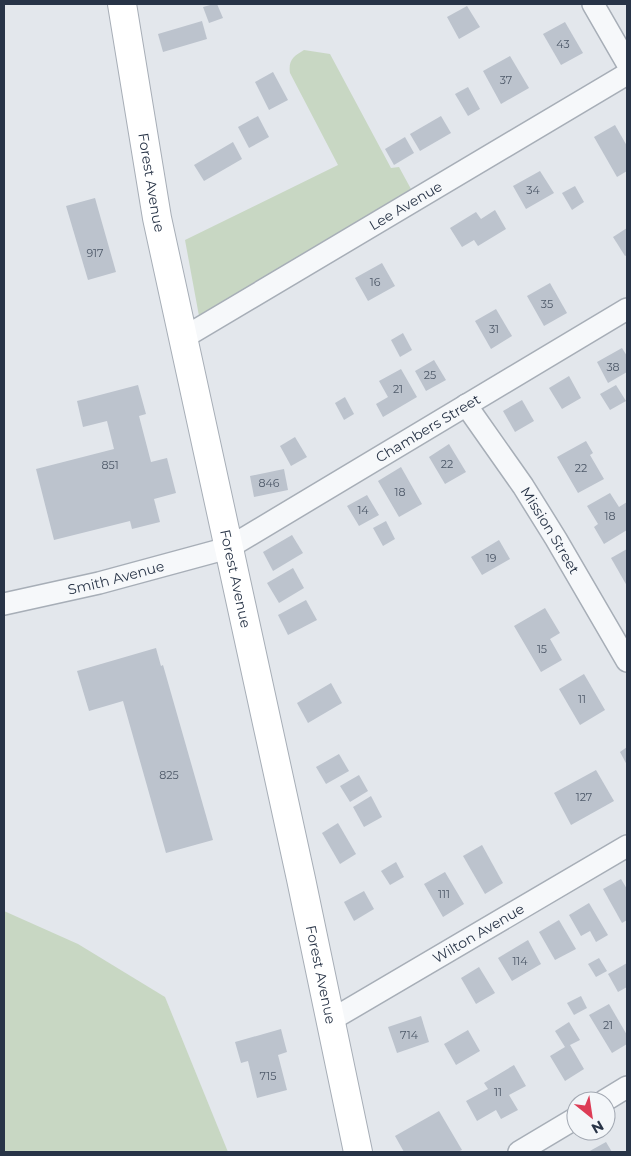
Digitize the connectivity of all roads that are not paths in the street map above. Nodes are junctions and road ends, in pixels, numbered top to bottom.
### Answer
1 (122, 4) edge
2 (593, 4) edge
3 (627, 63) edge
4 (627, 74) edge
5 (627, 309) edge
6 (183, 338) junction
7 (466, 405) junction
8 (228, 548) junction
9 (4, 604) edge
10 (627, 661) edge
11 (627, 846) edge
12 (331, 1020) junction
13 (566, 1124) edge
14 (358, 1152) edge
15 (519, 1152) edge

1 - 6 main road, Forest Avenue
2 - 3 street
4 - 6 street, Lee Avenue
5 - 7 street, Chambers Street
6 - 8 main road, Forest Avenue
7 - 8 street, Chambers Street
7 - 10 street, Mission Street
8 - 9 street, Smith Avenue
8 - 12 main road, Forest Avenue
11 - 12 street, Wilton Avenue
12 - 14 main road, Forest Avenue
13 - 15 street

